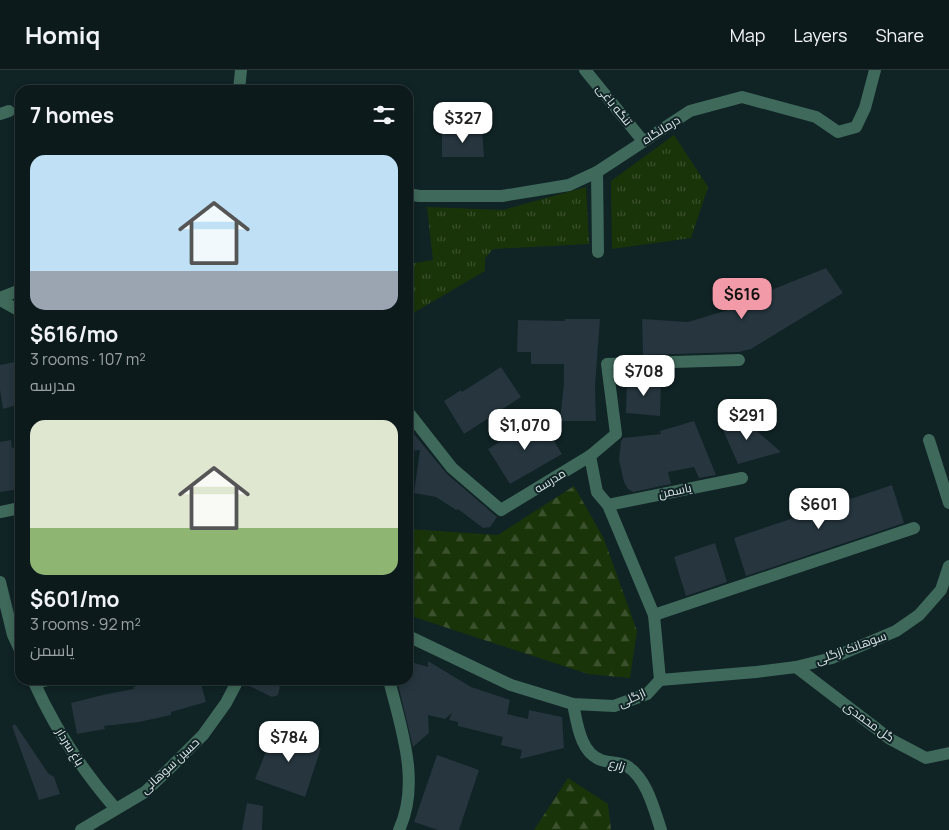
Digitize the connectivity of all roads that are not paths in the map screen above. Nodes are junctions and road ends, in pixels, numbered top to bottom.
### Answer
1 (241, 70) edge
2 (585, 70) edge
3 (875, 70) edge
4 (240, 85) edge
5 (643, 141) junction
6 (597, 172) junction
7 (413, 195) edge
8 (598, 252) dead end
9 (15, 292) edge
10 (0, 299) edge
11 (15, 308) edge
12 (739, 360) dead end
13 (413, 418) edge
14 (929, 440) dead end
15 (590, 456) junction
16 (742, 478) dead end
17 (949, 502) edge
18 (608, 505) junction
19 (15, 509) edge
20 (0, 512) edge
21 (914, 528) dead end
22 (949, 566) edge
23 (0, 582) edge
24 (654, 615) junction
25 (413, 638) edge
26 (15, 639) edge
27 (796, 667) junction
28 (660, 680) junction
29 (36, 685) edge
30 (235, 685) edge
31 (390, 685) edge
32 (573, 704) junction
33 (949, 753) edge
34 (115, 808) junction
35 (81, 830) edge
36 (399, 830) edge
37 (661, 830) edge

1 - 4 street
2 - 5 street, تنگه باغی
3 - 5 street, درمانگاه
5 - 6 street, درمانگاه
6 - 7 street, درمانگاه
6 - 8 street
9 - 10 street
10 - 11 street
12 - 15 street, مدرسه
13 - 15 street, مدرسه
14 - 17 street
15 - 18 street, ازگلی
16 - 18 street, یاسمن
18 - 24 street, ازگلی
19 - 20 street
21 - 24 street
22 - 27 street, سوهانک ازگلی
23 - 26 street
24 - 28 street, ازگلی
25 - 32 street, ازگلی
27 - 28 street, سوهانک ازگلی
27 - 33 street, گل محمدی
28 - 32 street, ازگلی
29 - 34 street, باغ سردار
30 - 34 street, حسین سوهانی
31 - 36 street
32 - 37 street, زارع
34 - 35 street, حسین سوهانی

